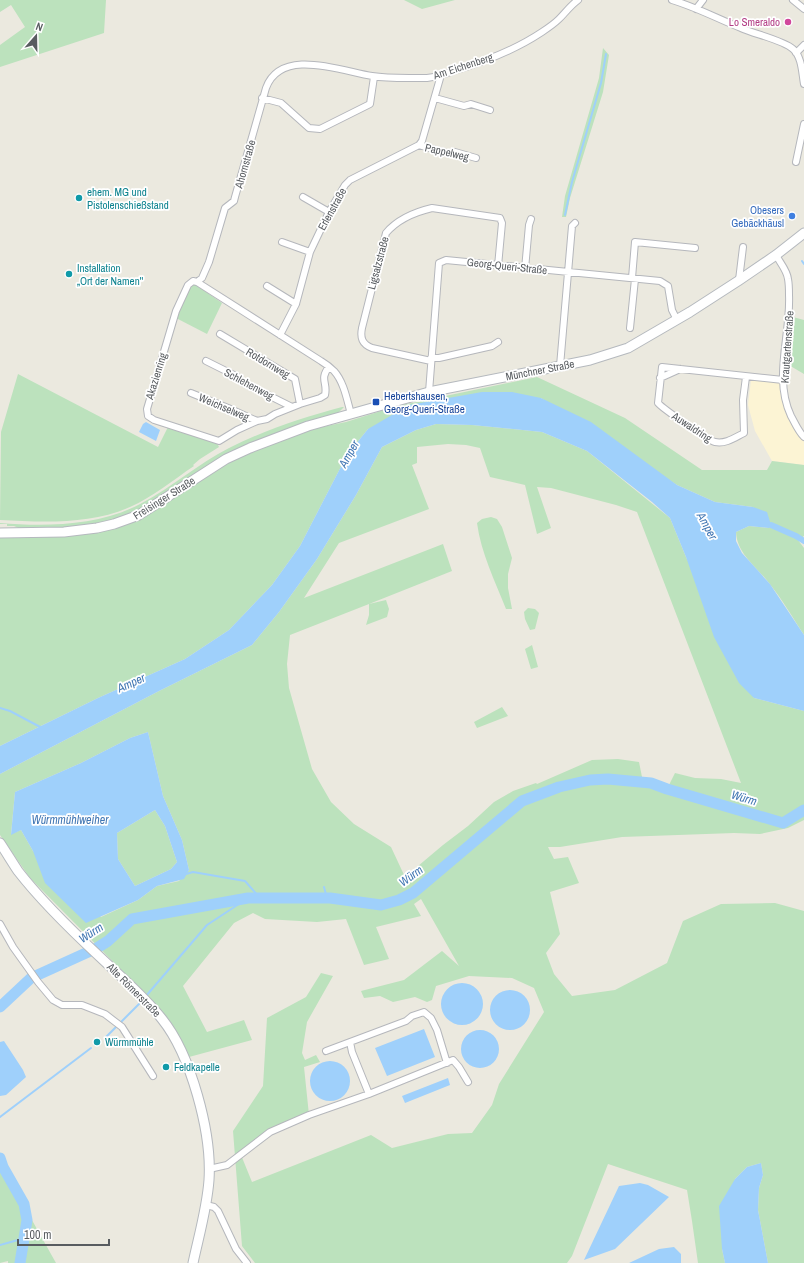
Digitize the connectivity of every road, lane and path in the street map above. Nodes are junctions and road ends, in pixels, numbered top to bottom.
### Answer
1 (578, 0) edge
2 (672, 0) edge
3 (703, 0) edge
4 (793, 0) edge
5 (696, 9) junction
6 (804, 9) edge
7 (804, 45) edge
8 (796, 53) junction
9 (283, 68) joint
10 (441, 75) junction
11 (374, 77) junction
12 (804, 84) edge
13 (262, 98) junction
14 (435, 98) junction
15 (490, 110) dead end
16 (804, 124) edge
17 (419, 145) junction
18 (476, 158) dead end
19 (796, 162) dead end
20 (303, 197) dead end
21 (329, 212) junction
22 (531, 219) dead end
23 (575, 223) dead end
24 (804, 233) edge
25 (282, 242) dead end
26 (743, 247) dead end
27 (695, 248) dead end
28 (310, 252) junction
29 (776, 255) junction
30 (498, 266) junction
31 (525, 269) junction
32 (568, 272) junction
33 (633, 278) junction
34 (739, 280) junction
35 (197, 282) junction
36 (267, 286) dead end
37 (296, 304) junction
38 (677, 320) junction
39 (630, 328) dead end
40 (220, 334) dead end
41 (280, 335) junction
42 (498, 342) dead end
43 (431, 360) junction
44 (206, 361) dead end
45 (560, 366) junction
46 (329, 367) junction
47 (680, 369) junction
48 (746, 377) junction
49 (660, 378) junction
50 (783, 380) junction
51 (429, 392) junction
52 (191, 393) dead end
53 (300, 404) junction
54 (292, 407) junction
55 (351, 414) junction
56 (257, 422) junction
57 (804, 437) edge
58 (250, 448) joint
59 (0, 533) edge
60 (0, 843) edge
61 (0, 924) edge
62 (350, 1042) junction
63 (326, 1050) dead end
64 (447, 1063) junction
65 (153, 1076) dead end
66 (468, 1082) dead end
67 (369, 1094) junction
68 (209, 1169) junction
69 (206, 1205) junction
70 (193, 1263) edge
71 (247, 1263) edge

1 - 10 street, Am Eichenberg
2 - 5 street
3 - 5 street
4 - 6 street
5 - 8 street
7 - 8 street
8 - 12 street
9 - 11 street, Am Eichenberg
9 - 13 street, Ahornstraße
10 - 11 street, Am Eichenberg
10 - 14 street
11 - 13 street
13 - 35 street, Ahornstraße
14 - 15 street
14 - 17 street
16 - 19 street
17 - 18 street, Pappelweg
17 - 21 street, Erlenstraße
20 - 21 street
21 - 28 street, Erlenstraße
22 - 31 street
23 - 32 street
24 - 29 main road, Münchner Straße
25 - 28 street
26 - 34 street
27 - 33 street
28 - 37 street, Erlenstraße
29 - 34 main road, Münchner Straße
29 - 50 street, Krautgartenstraße
30 - 31 street, Georg-Queri-Straße
30 - 43 street, Georg-Queri-Straße
30 - 43 street, Ligsalzstraße
31 - 32 street, Georg-Queri-Straße
32 - 33 street, Georg-Queri-Straße
32 - 45 street
33 - 38 street, Georg-Queri-Straße
33 - 39 street
34 - 38 main road, Münchner Straße
35 - 41 street
35 - 56 street, Akazienring
36 - 37 street
37 - 41 street, Erlenstraße
38 - 45 main road, Münchner Straße
40 - 53 street, Rotdornweg
41 - 46 street
42 - 43 street, Ligsalzstraße
43 - 51 street, Georg-Queri-Straße
44 - 54 street, Schlehenweg
45 - 51 main road, Münchner Straße
46 - 53 street, Akazienring
46 - 55 street
47 - 48 street
47 - 49 street
47 - 49 street
48 - 49 street, Auwaldring
48 - 50 street
50 - 57 street, Krautgartenstraße
51 - 55 main road, Münchner Straße
52 - 56 street, Weichselweg
53 - 54 street, Akazienring
54 - 56 street, Akazienring
55 - 58 main road, Münchner Straße
58 - 59 main road, Freisinger Straße
60 - 68 main road, Alte Römerstraße
61 - 65 street
62 - 63 street
62 - 64 street
62 - 67 street
64 - 66 street
64 - 67 street
67 - 68 street
68 - 69 main road, Alte Römerstraße
69 - 70 main road, Alte Römerstraße
69 - 71 street

